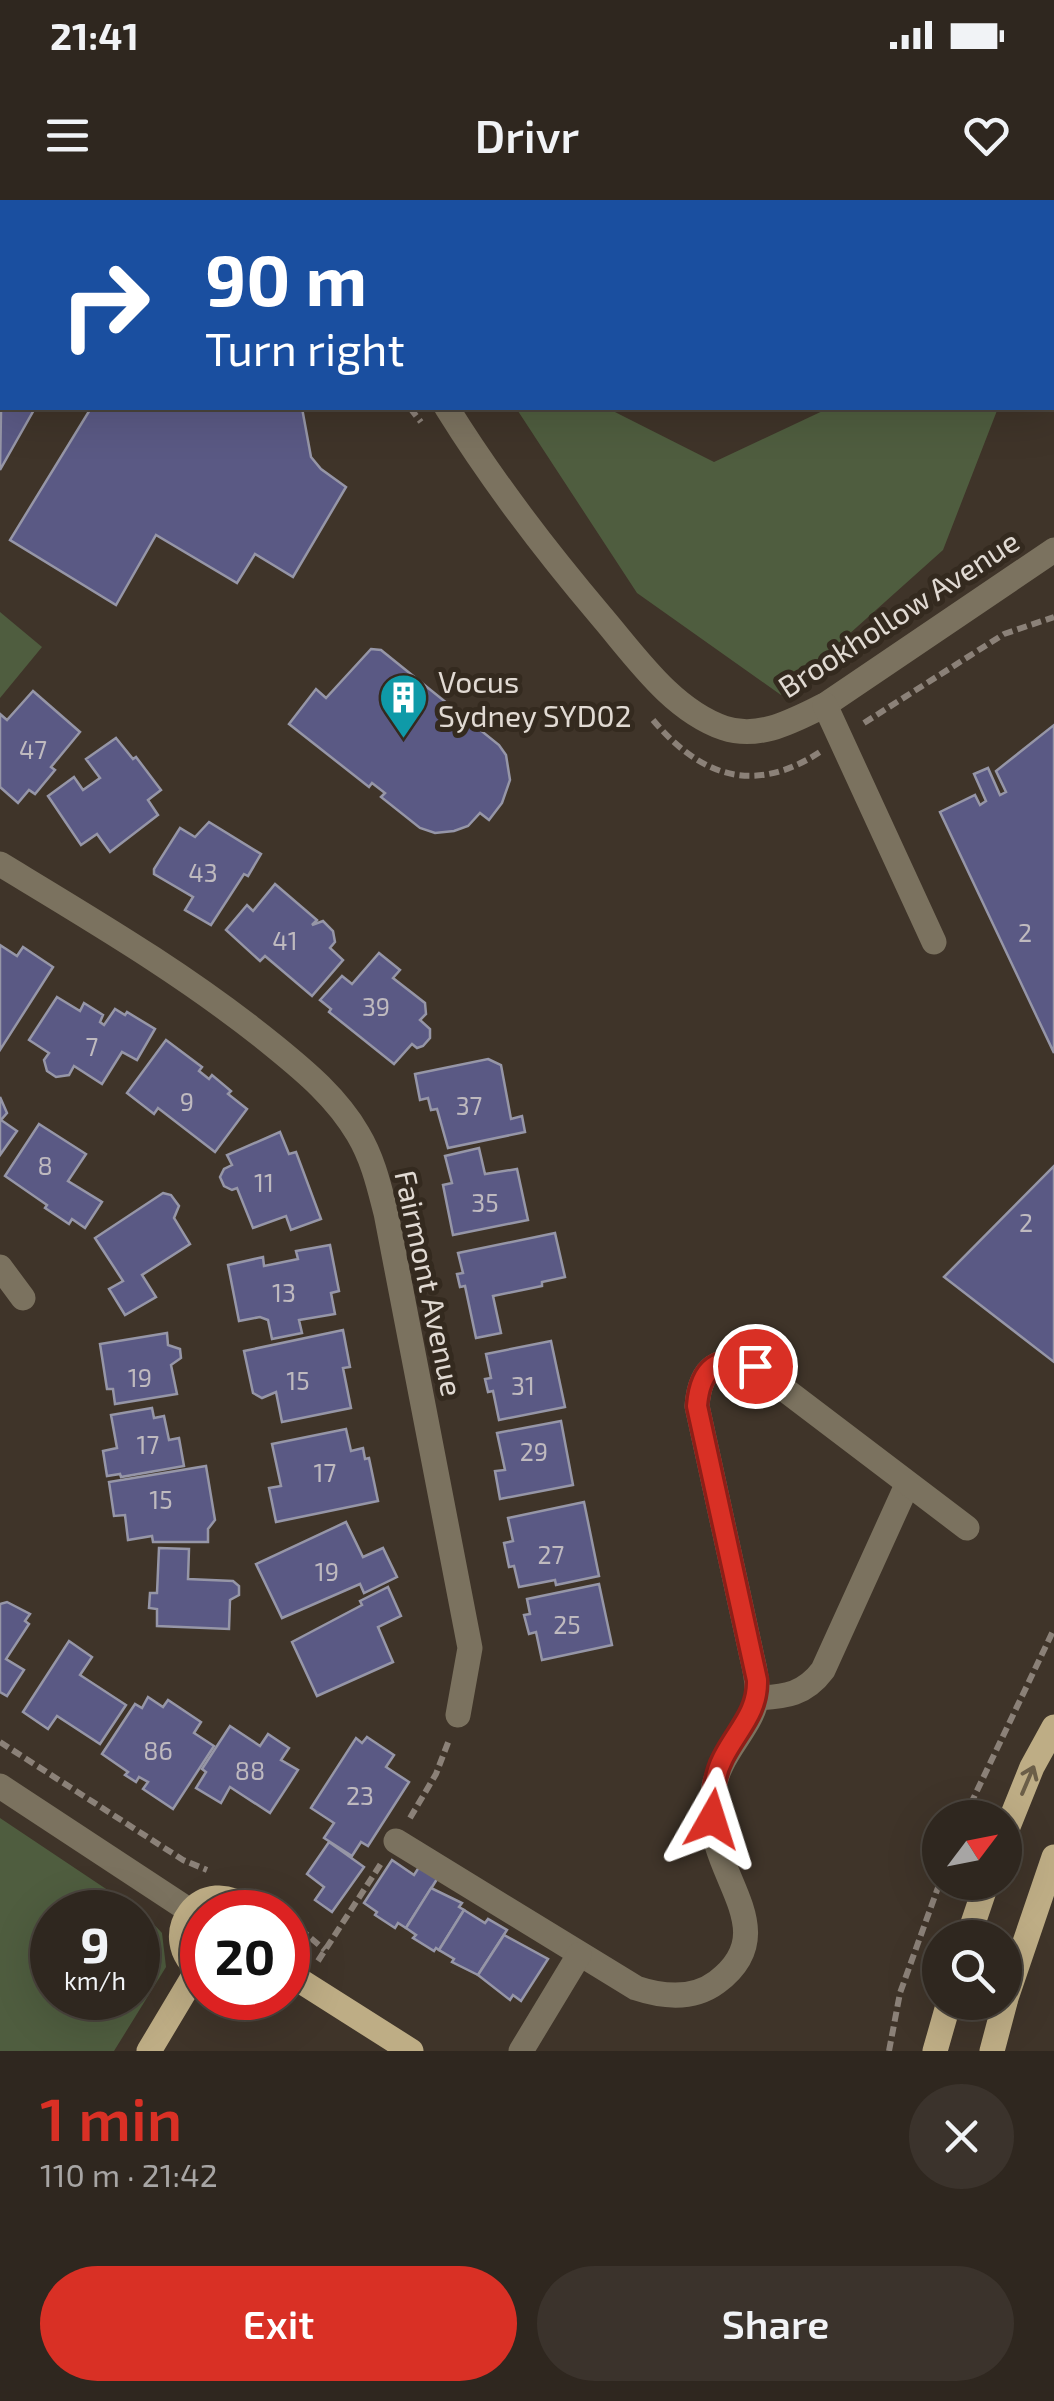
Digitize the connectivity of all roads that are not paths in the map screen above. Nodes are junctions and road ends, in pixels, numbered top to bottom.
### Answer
1 (448, 410) edge
2 (1054, 550) edge
3 (825, 704) junction
4 (0, 864) edge
5 (934, 942) dead end
6 (0, 1267) edge
7 (23, 1298) dead end
8 (907, 1484) junction
9 (967, 1528) dead end
10 (757, 1698) junction
11 (458, 1715) dead end
12 (1054, 1727) edge
13 (0, 1786) edge
14 (1019, 1800) edge
15 (396, 1841) dead end
16 (1054, 1857) edge
17 (180, 1905) edge
18 (1022, 1952) edge
19 (579, 1955) junction
20 (310, 1987) edge
21 (180, 2002) edge
22 (944, 2020) edge
23 (1000, 2020) edge
24 (149, 2051) edge
25 (411, 2051) edge
26 (521, 2051) edge
27 (935, 2051) edge
28 (992, 2051) edge

1 - 3 street, Brookhollow Avenue
2 - 3 street, Brookhollow Avenue
3 - 5 street
4 - 11 street, Fairmont Avenue
6 - 7 street
8 - 9 street
8 - 10 street
8 - 10 street
10 - 19 street
14 -> 12 main road
13 - 17 street
15 - 19 street
16 - 18 main road
19 - 26 street
20 - 25 main road
21 - 24 main road
22 - 27 main road
23 - 28 main road

